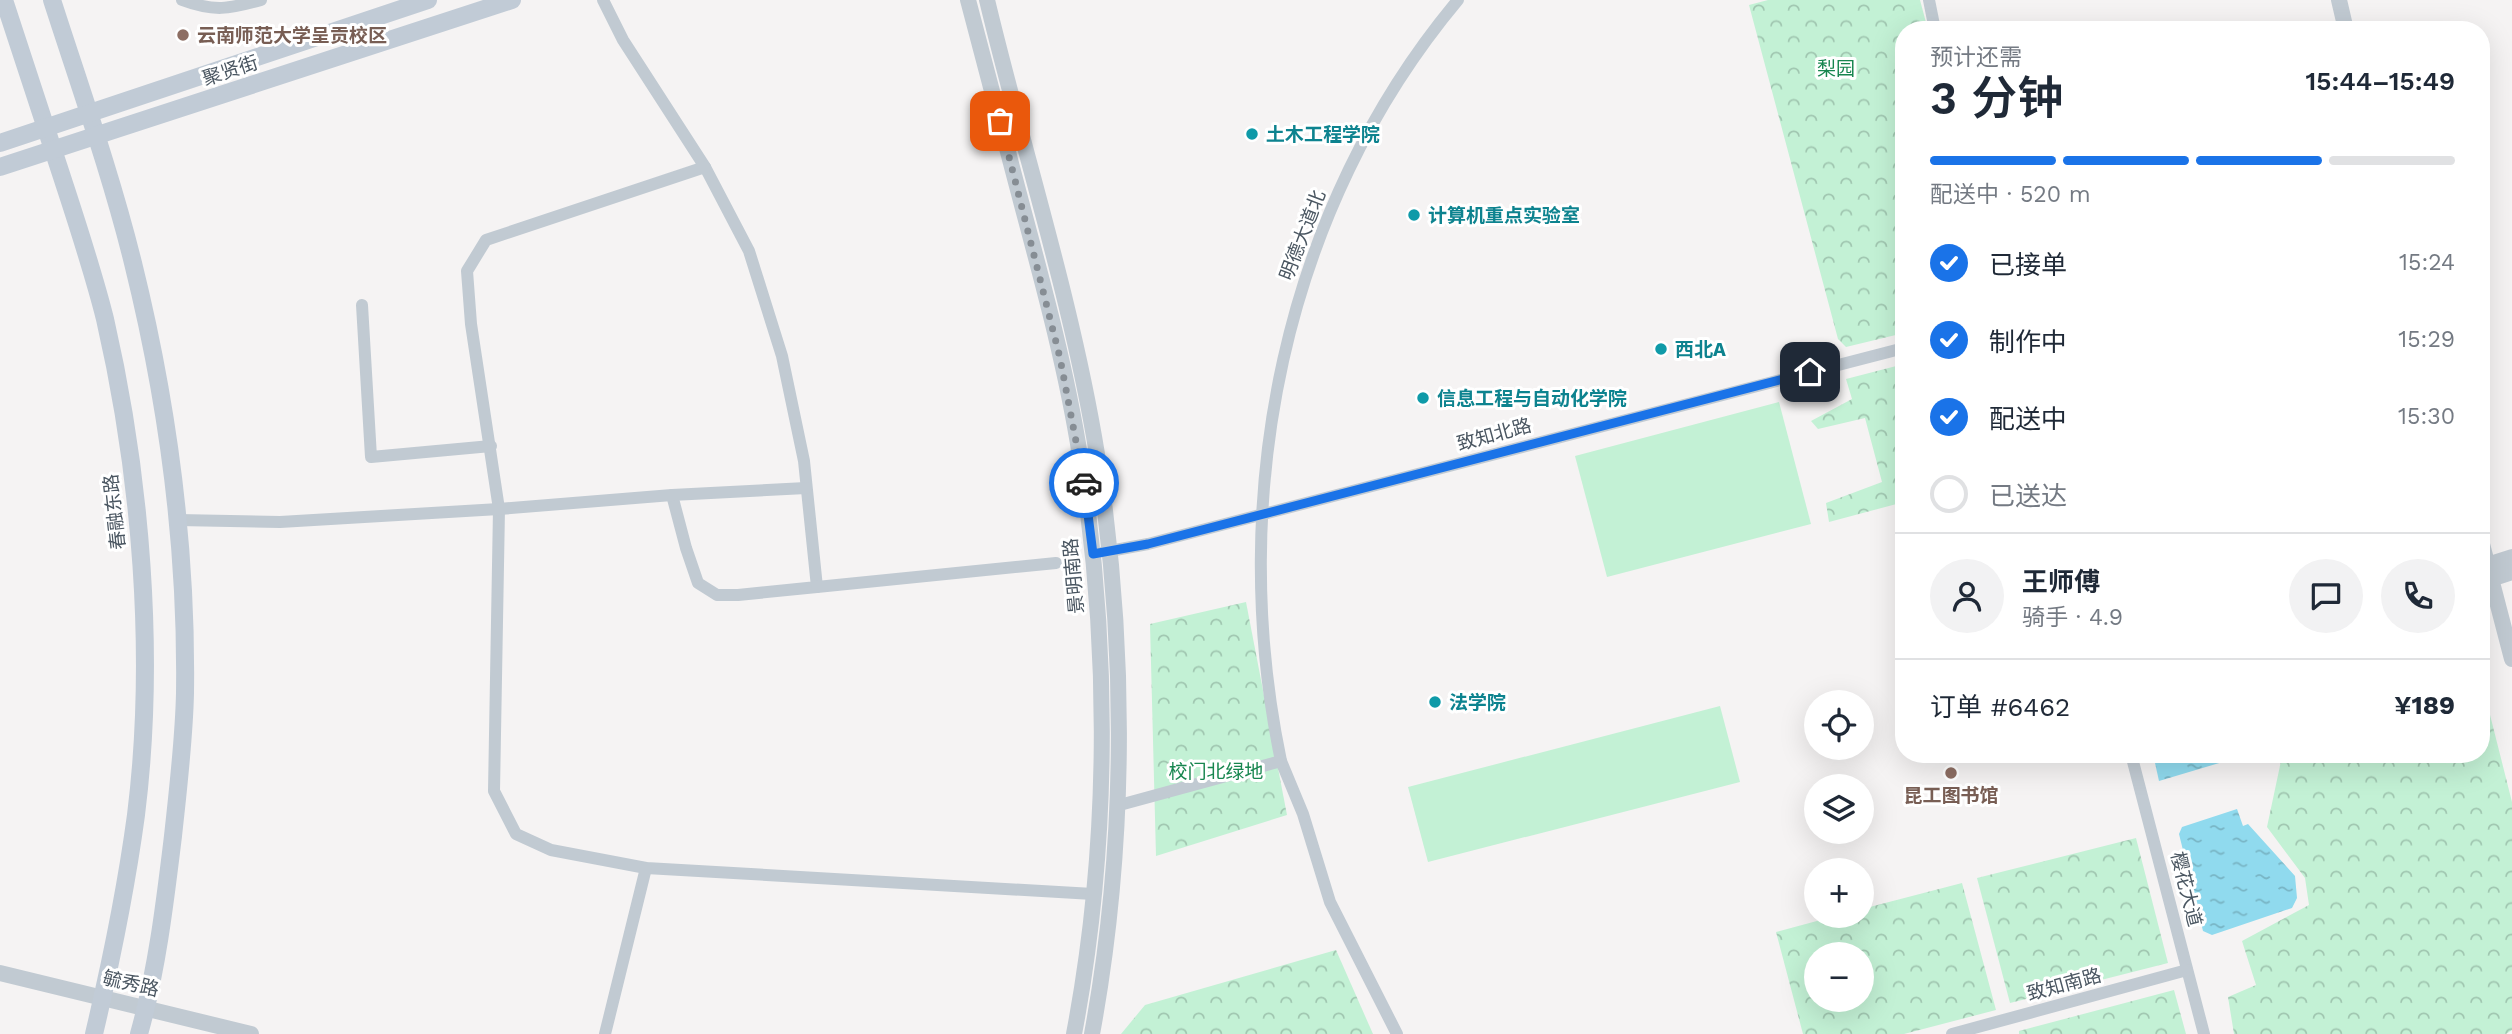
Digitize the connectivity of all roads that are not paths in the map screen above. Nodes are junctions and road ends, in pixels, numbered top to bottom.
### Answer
1 (4, 0) edge
2 (52, 0) edge
3 (182, 0) edge
4 (261, 0) edge
5 (428, 0) edge
6 (512, 0) edge
7 (603, 0) edge
8 (968, 0) edge
9 (987, 0) edge
10 (1458, 0) edge
11 (1929, 0) edge
12 (2339, 0) edge
13 (1934, 21) edge
14 (2344, 21) edge
15 (89, 114) junction
16 (46, 128) junction
17 (96, 136) junction
18 (0, 143) edge
19 (53, 150) junction
20 (0, 167) edge
21 (705, 167) junction
22 (362, 305) dead end
23 (1895, 350) edge
24 (491, 446) junction
25 (806, 488) junction
26 (672, 495) junction
27 (499, 509) junction
28 (1262, 514) junction
29 (178, 520) junction
30 (1110, 551) junction
31 (1093, 554) junction
32 (2512, 557) edge
33 (1056, 563) dead end
34 (2490, 571) edge
35 (2490, 572) edge
36 (2512, 572) edge
37 (2490, 576) edge
38 (817, 587) junction
39 (2512, 659) edge
40 (1281, 761) junction
41 (2133, 763) edge
42 (1116, 806) junction
43 (646, 868) junction
44 (1093, 894) junction
45 (2187, 970) junction
46 (0, 973) edge
47 (103, 998) junction
48 (145, 1007) junction
49 (94, 1034) edge
50 (139, 1034) edge
51 (251, 1034) edge
52 (605, 1034) edge
53 (1074, 1034) edge
54 (1092, 1034) edge
55 (1397, 1034) edge
56 (1952, 1034) edge
57 (2204, 1034) edge

1 - 16 main road, 春融东路
2 - 15 main road
3 - 4 street
5 - 15 main road, 聚贤街
6 - 17 main road, 聚贤街
7 - 21 street
8 - 31 street, 景明南路
9 - 30 street, 景明南路
10 - 28 street, 明德大道北
11 - 13 street
12 - 14 street
15 - 16 main road, 聚贤街
15 - 17 main road
16 - 18 main road, 聚贤街
16 - 19 main road, 春融东路
17 - 19 main road, 聚贤街
17 - 29 main road
19 - 20 main road, 聚贤街
19 - 47 main road, 春融东路
21 - 24 street
21 - 25 street
22 - 24 street
23 - 28 street, 致知北路
24 - 27 street
25 - 26 street
25 - 38 street
26 - 27 street
26 - 38 street
27 - 29 street
27 - 43 street
28 - 30 street, 致知北路
28 - 40 street, 明德大道北
29 - 48 main road
30 - 31 street, 致知北路
30 - 42 street, 景明南路
31 - 44 street, 景明南路
32 - 34 street
33 - 38 street
35 - 36 street
37 - 39 street
40 - 42 street
40 - 55 street, 明德大道北
41 - 45 street, 樱花大道
42 - 54 street, 景明南路
43 - 44 street
43 - 52 street
44 - 53 street, 景明南路
45 - 56 street, 致知南路
45 - 57 street, 樱花大道
46 - 47 street, 毓秀路
47 - 48 street, 毓秀路
47 - 49 main road, 春融东路
48 - 50 main road
48 - 51 street, 毓秀路

